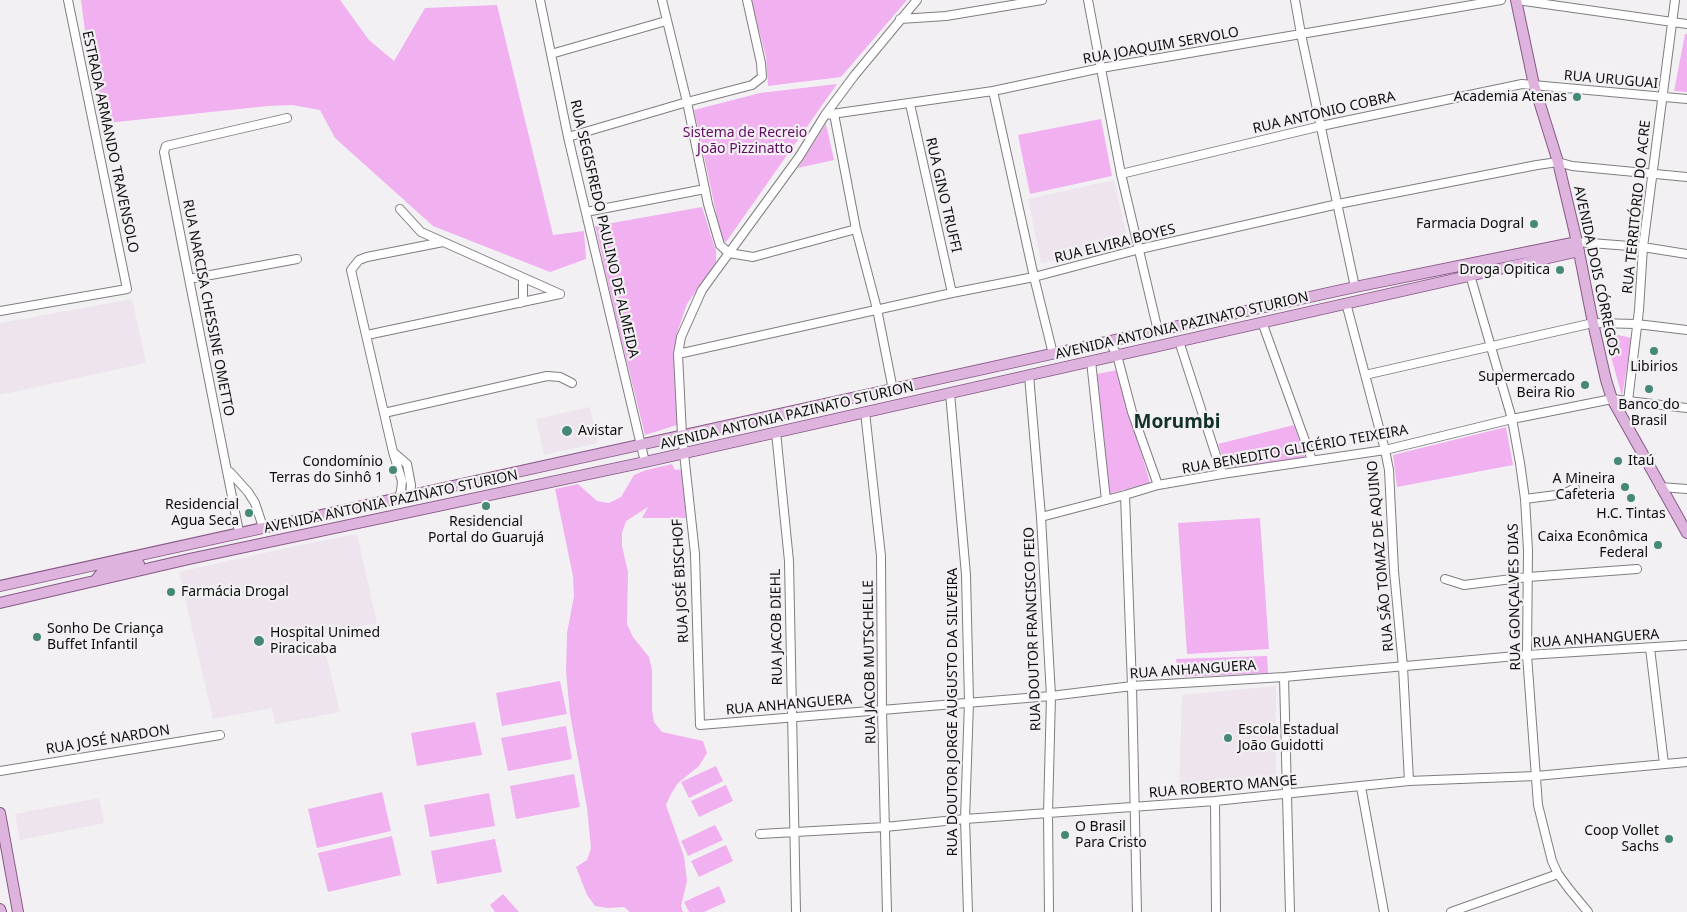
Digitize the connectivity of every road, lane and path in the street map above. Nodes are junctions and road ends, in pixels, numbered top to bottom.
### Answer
1 (68, 0) edge
2 (540, 0) edge
3 (662, 0) edge
4 (747, 0) edge
5 (917, 0) edge
6 (1042, 0) edge
7 (1088, 0) edge
8 (1295, 0) edge
9 (1501, 0) edge
10 (1517, 0) edge
11 (1675, 0) edge
12 (900, 19) junction
13 (666, 21) junction
14 (1672, 22) junction
15 (1687, 24) edge
16 (1301, 34) junction
17 (551, 54) junction
18 (1101, 68) junction
19 (1534, 85) junction
20 (993, 91) junction
21 (1663, 96) junction
22 (1687, 100) edge
23 (686, 102) junction
24 (910, 104) junction
25 (834, 114) junction
26 (825, 115) junction
27 (287, 118) dead end
28 (1321, 126) junction
29 (568, 136) junction
30 (1558, 162) junction
31 (1652, 172) junction
32 (1121, 174) junction
33 (1687, 176) edge
34 (705, 188) junction
35 (1338, 204) junction
36 (400, 209) dead end
37 (586, 212) junction
38 (856, 230) junction
39 (443, 242) junction
40 (1578, 246) junction
41 (1644, 247) junction
42 (1140, 250) junction
43 (729, 253) junction
44 (1687, 254) edge
45 (297, 259) dead end
46 (1470, 275) junction
47 (1034, 277) junction
48 (189, 278) junction
49 (523, 278) junction
50 (1355, 288) junction
51 (952, 293) junction
52 (1331, 293) junction
53 (520, 303) junction
54 (1346, 303) junction
55 (877, 309) junction
56 (0, 311) edge
57 (1262, 322) junction
58 (1593, 323) junction
59 (1637, 324) junction
60 (1687, 330) edge
61 (1158, 331) junction
62 (366, 335) junction
63 (1179, 341) junction
64 (1108, 342) junction
65 (1490, 346) junction
66 (678, 354) junction
67 (1053, 354) junction
68 (1117, 355) junction
69 (1091, 361) junction
70 (1029, 375) junction
71 (1366, 375) junction
72 (572, 383) dead end
73 (893, 390) junction
74 (950, 393) junction
75 (1612, 399) junction
76 (1628, 401) junction
77 (1687, 408) edge
78 (1619, 411) junction
79 (865, 412) junction
80 (384, 413) junction
81 (1512, 419) junction
82 (776, 432) junction
83 (682, 435) junction
84 (641, 444) junction
85 (1385, 450) junction
86 (393, 452) junction
87 (684, 452) junction
88 (1312, 460) junction
89 (646, 462) junction
90 (228, 469) junction
91 (1222, 474) junction
92 (1158, 485) junction
93 (1660, 487) junction
94 (1575, 488) dead end
95 (1687, 489) edge
96 (410, 495) junction
97 (1125, 495) junction
98 (399, 498) junction
99 (1525, 498) junction
100 (1106, 500) junction
101 (365, 505) junction
102 (406, 513) junction
103 (1041, 517) junction
104 (363, 522) junction
105 (263, 527) junction
106 (239, 532) junction
107 (1687, 533) edge
108 (171, 547) junction
109 (1637, 570) dead end
110 (1528, 577) junction
111 (1445, 579) dead end
112 (95, 581) junction
113 (0, 586) edge
114 (0, 603) edge
115 (1687, 645) edge
116 (1650, 648) junction
117 (1527, 655) junction
118 (1403, 667) junction
119 (1284, 677) junction
120 (1132, 686) junction
121 (1051, 696) junction
122 (968, 702) junction
123 (882, 710) junction
124 (791, 717) junction
125 (700, 726) joint
126 (220, 735) dead end
127 (1687, 762) edge
128 (1664, 764) junction
129 (0, 770) edge
130 (1536, 776) junction
131 (1409, 781) junction
132 (1362, 787) junction
133 (1287, 794) junction
134 (1215, 801) junction
135 (1135, 806) junction
136 (0, 813) edge
137 (1048, 813) junction
138 (965, 819) junction
139 (885, 827) junction
140 (794, 833) junction
141 (760, 834) dead end
142 (0, 852) edge
143 (1558, 874) junction
144 (17, 910) edge
145 (796, 912) edge
146 (887, 912) edge
147 (968, 912) edge
148 (1049, 912) edge
149 (1137, 912) edge
150 (1216, 912) edge
151 (1290, 912) edge
152 (1384, 912) edge
153 (1451, 912) edge
154 (1588, 912) edge

1 - 56 street, ESTRADA ARMANDO TRAVENSOLO
2 - 17 street, RUA SEGISFREDO PAULINO DE ALMEIDA
3 - 13 street
4 - 23 street
5 - 12 street, RUA JOSÉ BISCHOF
6 - 12 street
7 - 18 street
8 - 16 street
9 - 16 street, RUA JOAQUIM SERVOLO
10 - 14 street
10 - 19 main road, AVENIDA DOIS CÓRREGOS
11 - 14 street, RUA TERRITÓRIO DO ACRE
12 - 26 street, RUA JOSÉ BISCHOF
13 - 17 street
13 - 23 street
14 - 15 street
14 - 21 street, RUA TERRITÓRIO DO ACRE
16 - 18 street, RUA JOAQUIM SERVOLO
16 - 28 street
17 - 29 street, RUA SEGISFREDO PAULINO DE ALMEIDA
18 - 20 street, RUA JOAQUIM SERVOLO
18 - 32 street
19 - 21 street, RUA URUGUAI
19 - 28 street, RUA ANTONIO COBRA
19 - 30 main road, AVENIDA DOIS CÓRREGOS
20 - 24 street, RUA JOAQUIM SERVOLO
20 - 47 street
21 - 22 street, RUA URUGUAI
21 - 31 street, RUA TERRITÓRIO DO ACRE
23 - 29 street
23 - 34 street
24 - 25 street, RUA JOAQUIM SERVOLO
24 - 51 street, RUA GINO TRUFFI
25 - 26 street, RUA JOAQUIM SERVOLO
25 - 38 street
26 - 43 street, RUA JOSÉ BISCHOF
27 - 48 street, RUA NARCISA CHESSINE OMETTO
28 - 32 street, RUA ANTONIO COBRA
28 - 35 street
29 - 37 street, RUA SEGISFREDO PAULINO DE ALMEIDA
30 - 31 street
30 - 35 street, RUA ELVIRA BOYES
30 - 40 main road, AVENIDA DOIS CÓRREGOS
31 - 33 street
31 - 41 street, RUA TERRITÓRIO DO ACRE
32 - 42 street
34 - 37 street
34 - 43 street
35 - 42 street, RUA ELVIRA BOYES
35 - 50 street
36 - 39 street
37 - 84 street, RUA SEGISFREDO PAULINO DE ALMEIDA
38 - 43 street
38 - 55 street
39 - 49 street
39 - 62 street
40 - 41 street
40 - 46 main road, AVENIDA ANTONIA PAZINATO STURION
40 - 50 main road, AVENIDA ANTONIA PAZINATO STURION
40 - 58 main road, AVENIDA DOIS CÓRREGOS
41 - 44 street
41 - 59 street, RUA TERRITÓRIO DO ACRE
42 - 47 street, RUA ELVIRA BOYES
42 - 61 street
43 - 66 street, RUA JOSÉ BISCHOF
45 - 48 street
46 - 54 main road, AVENIDA ANTONIA PAZINATO STURION
46 - 65 street, RUA GONÇALVES DIAS
47 - 51 street, RUA ELVIRA BOYES
47 - 67 street
48 - 90 street, RUA NARCISA CHESSINE OMETTO
49 - 53 street
49 - 53 street
50 - 52 main road, AVENIDA ANTONIA PAZINATO STURION
50 - 54 main road
51 - 55 street, RUA ELVIRA BOYES
52 - 54 main road
52 - 61 main road, AVENIDA ANTONIA PAZINATO STURION
53 - 62 street
54 - 57 main road, AVENIDA ANTONIA PAZINATO STURION
54 - 71 street, RUA SÃO TOMAZ DE AQUINO
55 - 66 street, RUA ELVIRA BOYES
55 - 73 street
57 - 63 main road, AVENIDA ANTONIA PAZINATO STURION
57 - 88 street
58 - 59 street
58 - 65 street
58 - 75 main road, AVENIDA DOIS CÓRREGOS
59 - 60 street
59 - 76 street, RUA TERRITÓRIO DO ACRE
61 - 64 main road, AVENIDA ANTONIA PAZINATO STURION
62 - 80 street
63 - 68 main road, AVENIDA ANTONIA PAZINATO STURION
63 - 91 street
64 - 67 main road, AVENIDA ANTONIA PAZINATO STURION
64 - 68 street
65 - 71 street
65 - 81 street, RUA GONÇALVES DIAS
66 - 83 street, RUA JOSÉ BISCHOF
67 - 70 main road
67 - 73 main road, AVENIDA ANTONIA PAZINATO STURION
68 - 69 main road, AVENIDA ANTONIA PAZINATO STURION
68 - 92 street
69 - 70 main road, AVENIDA ANTONIA PAZINATO STURION
69 - 100 street
70 - 74 main road, AVENIDA ANTONIA PAZINATO STURION
70 - 103 street, RUA DOUTOR FRANCISCO FEIO
71 - 85 street, RUA SÃO TOMAZ DE AQUINO
72 - 80 street
73 - 83 main road, AVENIDA ANTONIA PAZINATO STURION
74 - 79 main road, AVENIDA ANTONIA PAZINATO STURION
74 - 122 street, RUA DOUTOR JORGE AUGUSTO DA SILVEIRA
75 - 76 street
75 - 78 main road, AVENIDA DOIS CÓRREGOS
75 - 81 street, RUA BENEDITO GLICÉRIO TEIXEIRA
76 - 77 street
76 - 78 street
78 - 93 main road, AVENIDA DOIS CÓRREGOS
79 - 82 main road, AVENIDA ANTONIA PAZINATO STURION
79 - 123 street, RUA JACOB MUTSCHELLE
80 - 86 street
81 - 85 street, RUA BENEDITO GLICÉRIO TEIXEIRA
81 - 99 street, RUA GONÇALVES DIAS
82 - 87 main road, AVENIDA ANTONIA PAZINATO STURION
82 - 124 street, RUA JACOB DIEHL
83 - 84 main road, AVENIDA ANTONIA PAZINATO STURION
83 - 87 street, RUA JOSÉ BISCHOF
84 - 89 street, RUA SEGISFREDO PAULINO DE ALMEIDA
84 - 96 main road, AVENIDA ANTONIA PAZINATO STURION
85 - 88 street, RUA BENEDITO GLICÉRIO TEIXEIRA
85 - 118 street, RUA SÃO TOMAZ DE AQUINO
86 - 96 street
86 - 98 street
87 - 89 main road, AVENIDA ANTONIA PAZINATO STURION
87 - 125 street, RUA JOSÉ BISCHOF
88 - 91 street, RUA BENEDITO GLICÉRIO TEIXEIRA
89 - 102 main road, AVENIDA ANTONIA PAZINATO STURION
90 - 105 street, RUA NARCISA CHESSINE OMETTO
90 - 106 street, RUA NARCISA CHESSINE OMETTO
91 - 92 street, RUA BENEDITO GLICÉRIO TEIXEIRA
92 - 97 street, RUA BENEDITO GLICÉRIO TEIXEIRA
93 - 95 street
93 - 107 main road, AVENIDA DOIS CÓRREGOS
94 - 99 street
96 - 98 main road, AVENIDA ANTONIA PAZINATO STURION
96 - 102 main road
97 - 100 street, RUA BENEDITO GLICÉRIO TEIXEIRA
97 - 120 street
98 - 101 main road, AVENIDA ANTONIA PAZINATO STURION
99 - 110 street, RUA GONÇALVES DIAS
100 - 103 street, RUA BENEDITO GLICÉRIO TEIXEIRA
101 - 104 main road
101 - 105 main road, AVENIDA ANTONIA PAZINATO STURION
102 - 104 main road, AVENIDA ANTONIA PAZINATO STURION
103 - 121 street, RUA DOUTOR FRANCISCO FEIO
104 - 112 main road, AVENIDA ANTONIA PAZINATO STURION
105 - 106 main road, AVENIDA ANTONIA PAZINATO STURION
106 - 108 main road, AVENIDA ANTONIA PAZINATO STURION
108 - 112 main road
108 - 113 main road, AVENIDA ANTONIA PAZINATO STURION
109 - 110 street
110 - 111 street
110 - 117 street, RUA GONÇALVES DIAS
112 - 114 main road, AVENIDA ANTONIA PAZINATO STURION
115 - 116 street, RUA ANHANGUERA
116 - 117 street, RUA ANHANGUERA
116 - 128 street
117 - 118 street, RUA ANHANGUERA
117 - 130 street, RUA GONÇALVES DIAS
118 - 119 street, RUA ANHANGUERA
118 - 131 street, RUA SÃO TOMAZ DE AQUINO
119 - 120 street, RUA ANHANGUERA
119 - 133 street
120 - 121 street, RUA ANHANGUERA
120 - 135 street
121 - 122 street, RUA ANHANGUERA
121 - 137 street, RUA DOUTOR FRANCISCO FEIO
122 - 123 street, RUA ANHANGUERA
122 - 138 street, RUA DOUTOR JORGE AUGUSTO DA SILVEIRA
123 - 124 street, RUA ANHANGUERA
123 - 139 street, RUA JACOB MUTSCHELLE
124 - 125 street, RUA ANHANGUERA
124 - 140 street, RUA JACOB DIEHL
126 - 129 street, RUA JOSÉ NARDON
127 - 128 street, RUA ROBERTO MANGE
128 - 130 street, RUA ROBERTO MANGE
130 - 131 street, RUA ROBERTO MANGE
130 - 143 street, RUA GONÇALVES DIAS
131 - 132 street, RUA ROBERTO MANGE
132 - 133 street, RUA ROBERTO MANGE
132 - 152 street
133 - 134 street, RUA ROBERTO MANGE
133 - 151 street
134 - 135 street, RUA ROBERTO MANGE
134 - 150 street
135 - 137 street, RUA ROBERTO MANGE
135 - 149 street
136 - 144 main road
137 - 138 street, RUA ROBERTO MANGE
137 - 148 street, RUA DOUTOR FRANCISCO FEIO
138 - 139 street, RUA ROBERTO MANGE
138 - 147 street, RUA DOUTOR JORGE AUGUSTO DA SILVEIRA
139 - 140 street, RUA ROBERTO MANGE
139 - 146 street, RUA JACOB MUTSCHELLE
140 - 141 street, RUA ROBERTO MANGE
140 - 145 street, RUA JACOB DIEHL
142 - 144 main road
143 - 153 street
143 - 154 street, RUA GONÇALVES DIAS

